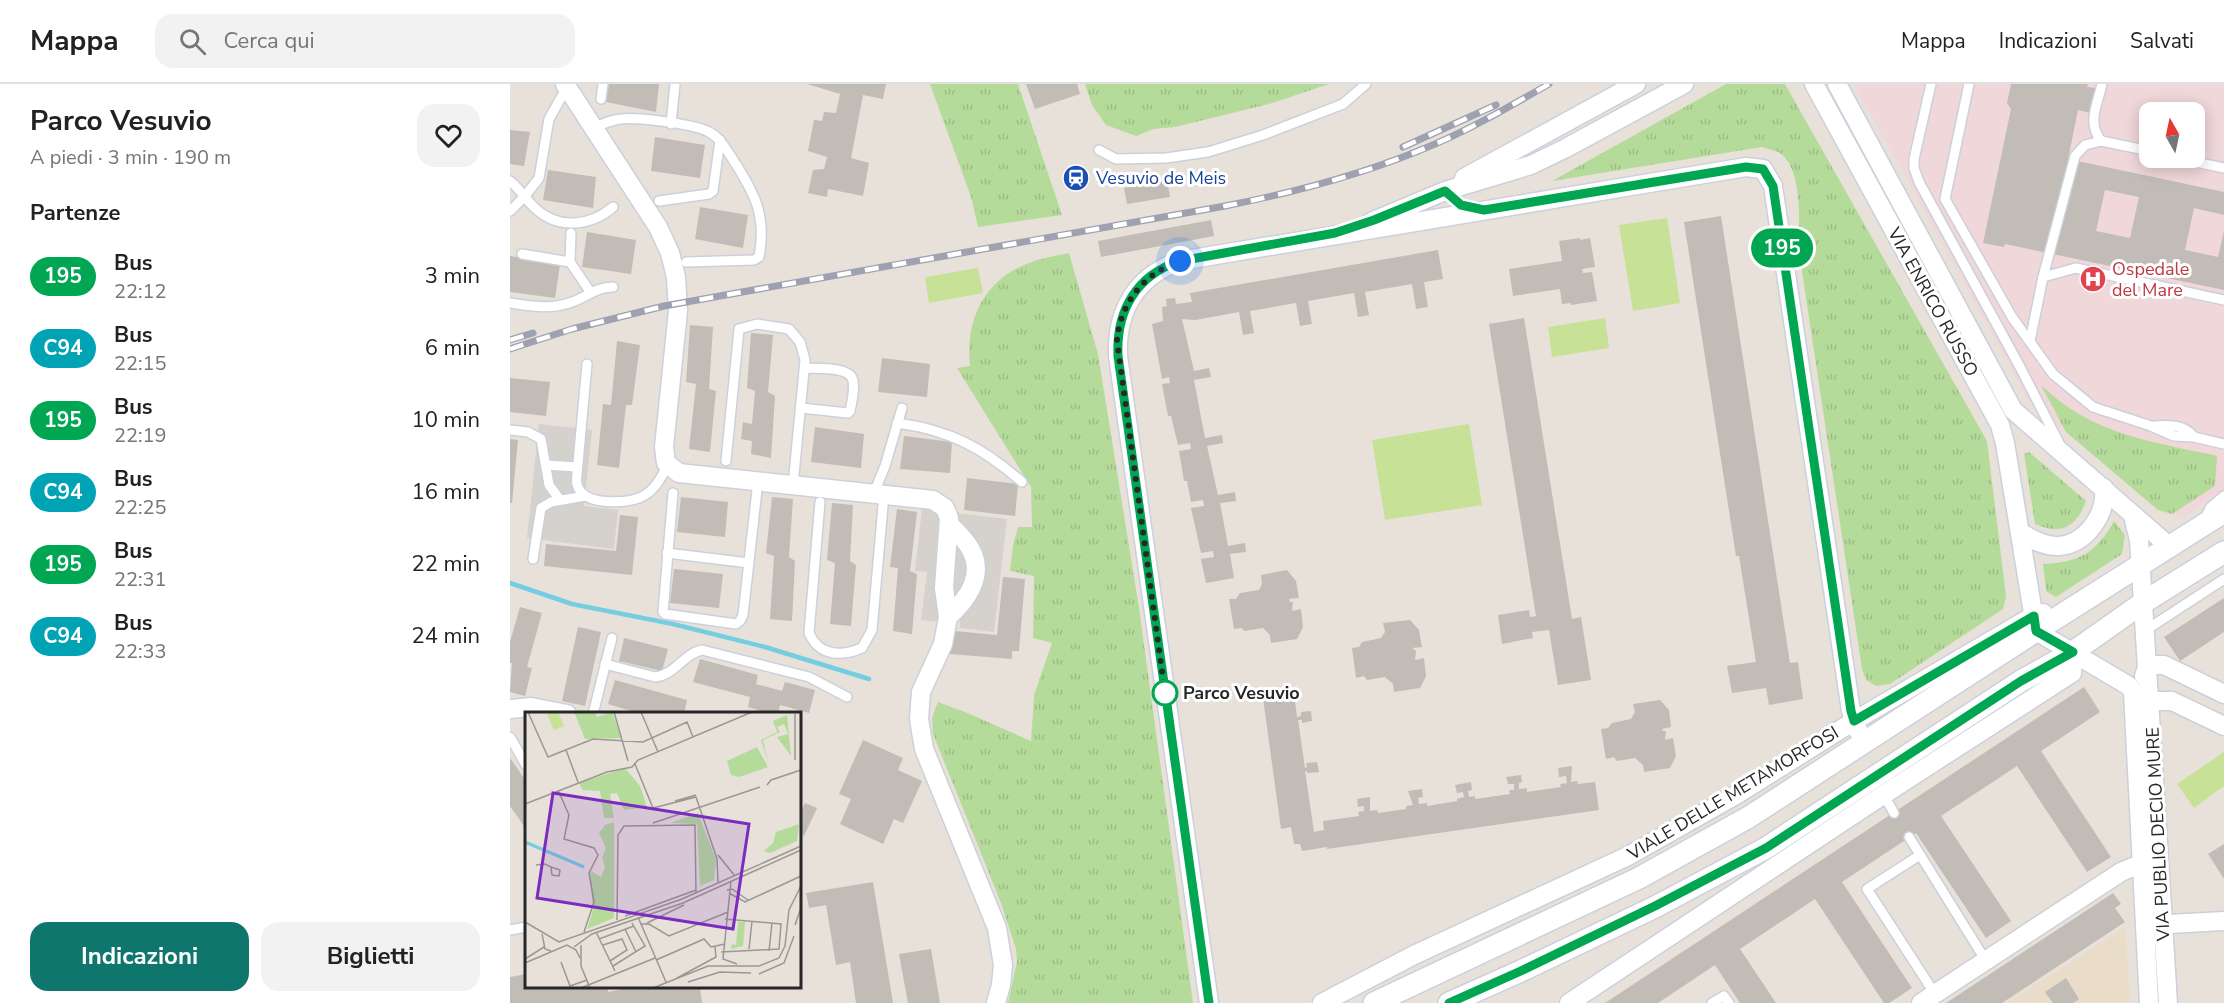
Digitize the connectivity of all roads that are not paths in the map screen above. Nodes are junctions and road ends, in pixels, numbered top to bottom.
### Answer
1 (603, 84) edge
2 (675, 84) edge
3 (1366, 84) edge
4 (1636, 84) edge
5 (1684, 84) edge
6 (1814, 84) edge
7 (1837, 84) edge
8 (1930, 84) edge
9 (1969, 84) edge
10 (2102, 84) edge
11 (566, 85) edge
12 (601, 99) dead end
13 (671, 124) junction
14 (594, 128) junction
15 (720, 140) junction
16 (2101, 141) junction
17 (2139, 149) edge
18 (1099, 150) dead end
19 (2205, 164) edge
20 (2224, 168) edge
21 (510, 181) edge
22 (1445, 191) junction
23 (525, 196) junction
24 (659, 201) dead end
25 (613, 207) dead end
26 (1484, 210) junction
27 (510, 211) edge
28 (571, 233) dead end
29 (1320, 237) junction
30 (522, 254) dead end
31 (570, 262) junction
32 (686, 262) dead end
33 (2043, 277) junction
34 (612, 287) dead end
35 (591, 293) junction
36 (2224, 300) edge
37 (510, 303) edge
38 (2030, 341) junction
39 (587, 364) dead end
40 (805, 368) junction
41 (801, 408) junction
42 (902, 408) dead end
43 (897, 423) junction
44 (510, 430) edge
45 (2224, 444) edge
46 (2063, 452) junction
47 (726, 461) dead end
48 (546, 465) junction
49 (668, 465) junction
50 (577, 467) junction
51 (758, 481) junction
52 (1022, 482) dead end
53 (793, 485) junction
54 (2104, 488) junction
55 (673, 493) dead end
56 (879, 494) junction
57 (585, 495) junction
58 (2224, 495) edge
59 (560, 500) junction
60 (820, 502) dead end
61 (2224, 513) edge
62 (2133, 516) junction
63 (949, 524) junction
64 (2202, 527) junction
65 (2020, 532) junction
66 (2170, 547) junction
67 (2224, 552) edge
68 (667, 553) junction
69 (533, 559) dead end
70 (749, 563) junction
71 (2140, 566) junction
72 (2224, 579) edge
73 (2144, 602) junction
74 (948, 617) junction
75 (2035, 623) junction
76 (2146, 630) junction
77 (612, 638) dead end
78 (2073, 652) junction
79 (605, 664) junction
80 (2148, 665) junction
81 (2121, 682) junction
82 (2224, 694) edge
83 (847, 698) dead end
84 (2142, 701) junction
85 (510, 709) edge
86 (557, 712) edge
87 (593, 712) edge
88 (1854, 721) junction
89 (2224, 726) edge
90 (510, 737) edge
91 (1865, 741) junction
92 (525, 763) edge
93 (1878, 787) junction
94 (1894, 813) dead end
95 (1909, 837) dead end
96 (1920, 855) junction
97 (2151, 865) junction
98 (2224, 921) edge
99 (2154, 925) junction
100 (525, 927) edge
101 (510, 930) edge
102 (1986, 961) junction
103 (1928, 999) edge
104 (1377, 1002) edge
105 (996, 1003) edge
106 (1209, 1003) edge
107 (1322, 1003) edge
108 (1449, 1003) edge
109 (1569, 1003) edge
110 (1712, 1003) edge
111 (1729, 1003) edge
112 (2149, 1003) edge
113 (2168, 1003) edge

1 - 12 lane
2 - 13 lane
3 - 18 lane
4 - 22 street
5 - 22 street
6 - 65 street, VIA ENRICO RUSSO
7 - 46 street, VIA ENRICO RUSSO
8 - 46 lane
9 - 38 lane
10 - 16 lane
11 - 14 street
11 - 23 lane
13 - 14 lane
13 - 15 lane
14 - 49 street
15 - 24 lane
15 - 32 lane
16 - 17 lane
16 - 33 lane
19 - 20 lane
21 - 23 lane
22 - 26 street
22 - 29 street
23 - 25 lane
23 - 27 lane
26 - 29 street
26 - 88 street
28 - 31 lane
29 - 106 street
30 - 31 lane
31 - 35 lane
33 - 36 lane
33 - 38 lane
34 - 35 lane
35 - 37 lane
38 - 45 lane
39 - 50 lane
40 - 41 lane
40 - 41 lane
40 - 47 lane
41 - 53 lane
42 - 43 lane
43 - 52 lane
43 - 56 lane
44 - 48 lane
46 - 54 street, VIA ENRICO RUSSO
48 - 50 lane
48 - 59 lane
49 - 51 street
49 - 57 lane
50 - 57 lane
51 - 53 street
51 - 70 lane
53 - 56 street
54 - 62 street, VIA ENRICO RUSSO
54 - 65 street
55 - 68 lane
56 - 60 lane
56 - 63 street
57 - 59 lane
58 - 64 lane
59 - 69 lane
61 - 64 street, VIALE DELLE METAMORFOSI
62 - 66 street, VIA ENRICO RUSSO
62 - 71 street
63 - 74 street
63 - 74 street
64 - 66 street, VIALE DELLE METAMORFOSI
65 - 75 street, VIA ENRICO RUSSO
66 - 71 street, VIALE DELLE METAMORFOSI
67 - 73 street
68 - 70 lane
68 - 70 lane
71 - 73 street, VIA PUBLIO DECIO MURE
71 - 75 street, VIALE DELLE METAMORFOSI
72 - 76 lane
73 - 76 street, VIA PUBLIO DECIO MURE
73 - 78 street
74 - 105 street
75 - 78 street, VIA PUBLIO DECIO MURE
75 - 88 street, VIALE DELLE METAMORFOSI
75 - 91 street, VIALE DELLE METAMORFOSI
76 - 80 street, VIA PUBLIO DECIO MURE
77 - 79 lane
78 - 81 street, VIA PUBLIO DECIO MURE
78 - 93 street
79 - 83 lane
79 - 87 lane
80 - 81 street
80 - 82 street
80 - 84 street, VIA PUBLIO DECIO MURE
81 - 84 street, VIA PUBLIO DECIO MURE
84 - 89 street
84 - 97 street, VIA PUBLIO DECIO MURE
85 - 86 street
88 - 91 street
88 - 107 street, VIALE DELLE METAMORFOSI
90 - 92 lane
91 - 104 street, VIALE DELLE METAMORFOSI
93 - 94 lane
93 - 108 street
93 - 109 street
95 - 96 lane
96 - 102 lane
96 - 103 lane
97 - 99 street, VIA PUBLIO DECIO MURE
97 - 102 street
98 - 99 street
99 - 112 street, VIA PUBLIO DECIO MURE
99 - 113 street, VIA PUBLIO DECIO MURE
100 - 101 lane
102 - 103 street
110 - 111 lane

